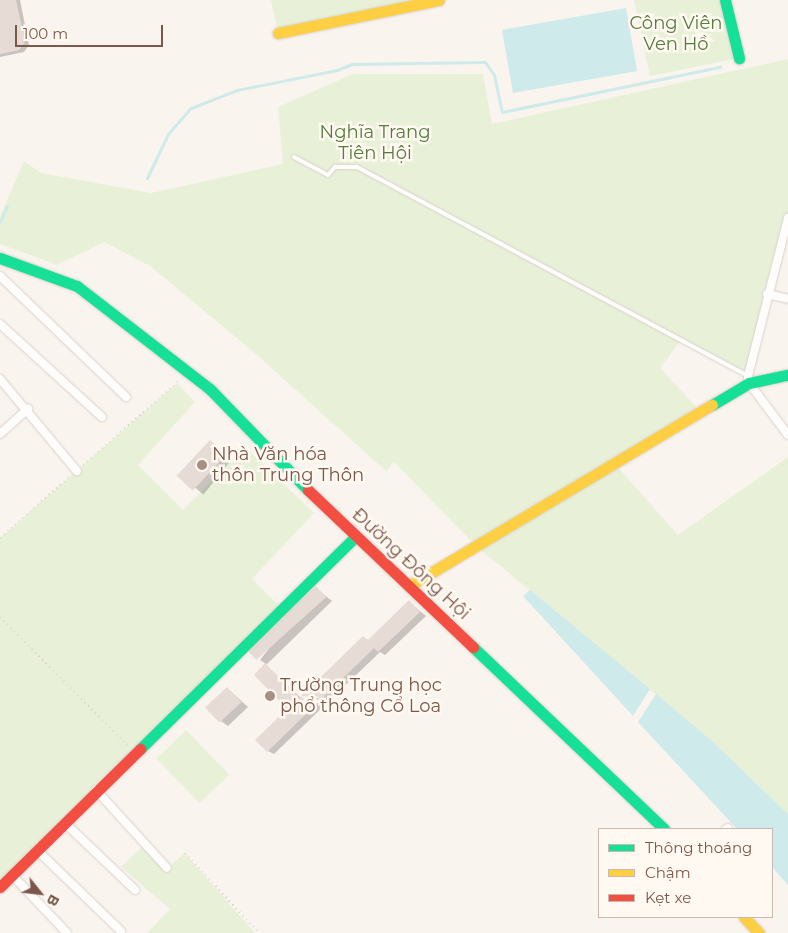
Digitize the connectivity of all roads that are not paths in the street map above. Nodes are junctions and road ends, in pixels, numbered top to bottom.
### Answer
1 (439, 0) edge
2 (725, 0) edge
3 (278, 33) dead end
4 (739, 58) dead end
5 (294, 157) dead end
6 (788, 218) edge
7 (0, 258) edge
8 (0, 276) edge
9 (767, 294) junction
10 (788, 299) edge
11 (0, 324) edge
12 (788, 375) edge
13 (0, 378) edge
14 (748, 379) junction
15 (126, 397) dead end
16 (28, 409) junction
17 (102, 417) dead end
18 (0, 434) edge
19 (788, 435) edge
20 (76, 471) road end
21 (356, 536) junction
22 (410, 586) junction
23 (96, 790) junction
24 (65, 822) junction
25 (663, 828) edge
26 (37, 850) junction
27 (167, 868) dead end
28 (12, 875) junction
29 (0, 887) edge
30 (135, 890) dead end
31 (745, 918) edge
32 (121, 931) dead end
33 (67, 933) edge
34 (759, 933) edge

1 - 3 street
2 - 4 street
5 - 14 lane
6 - 9 street
7 - 21 street, Đường Đông Hội
8 - 15 street
9 - 10 street
9 - 14 street
11 - 17 street
12 - 14 street
13 - 16 street
14 - 19 street
14 - 22 street
16 - 18 street
16 - 20 street
21 - 22 street, Đường Đông Hội
21 - 23 street
22 - 25 street, Đường Đông Hội
23 - 24 street
23 - 27 street
24 - 26 street
24 - 30 street
26 - 28 street
26 - 32 street
28 - 29 street
28 - 33 street
31 - 34 street

